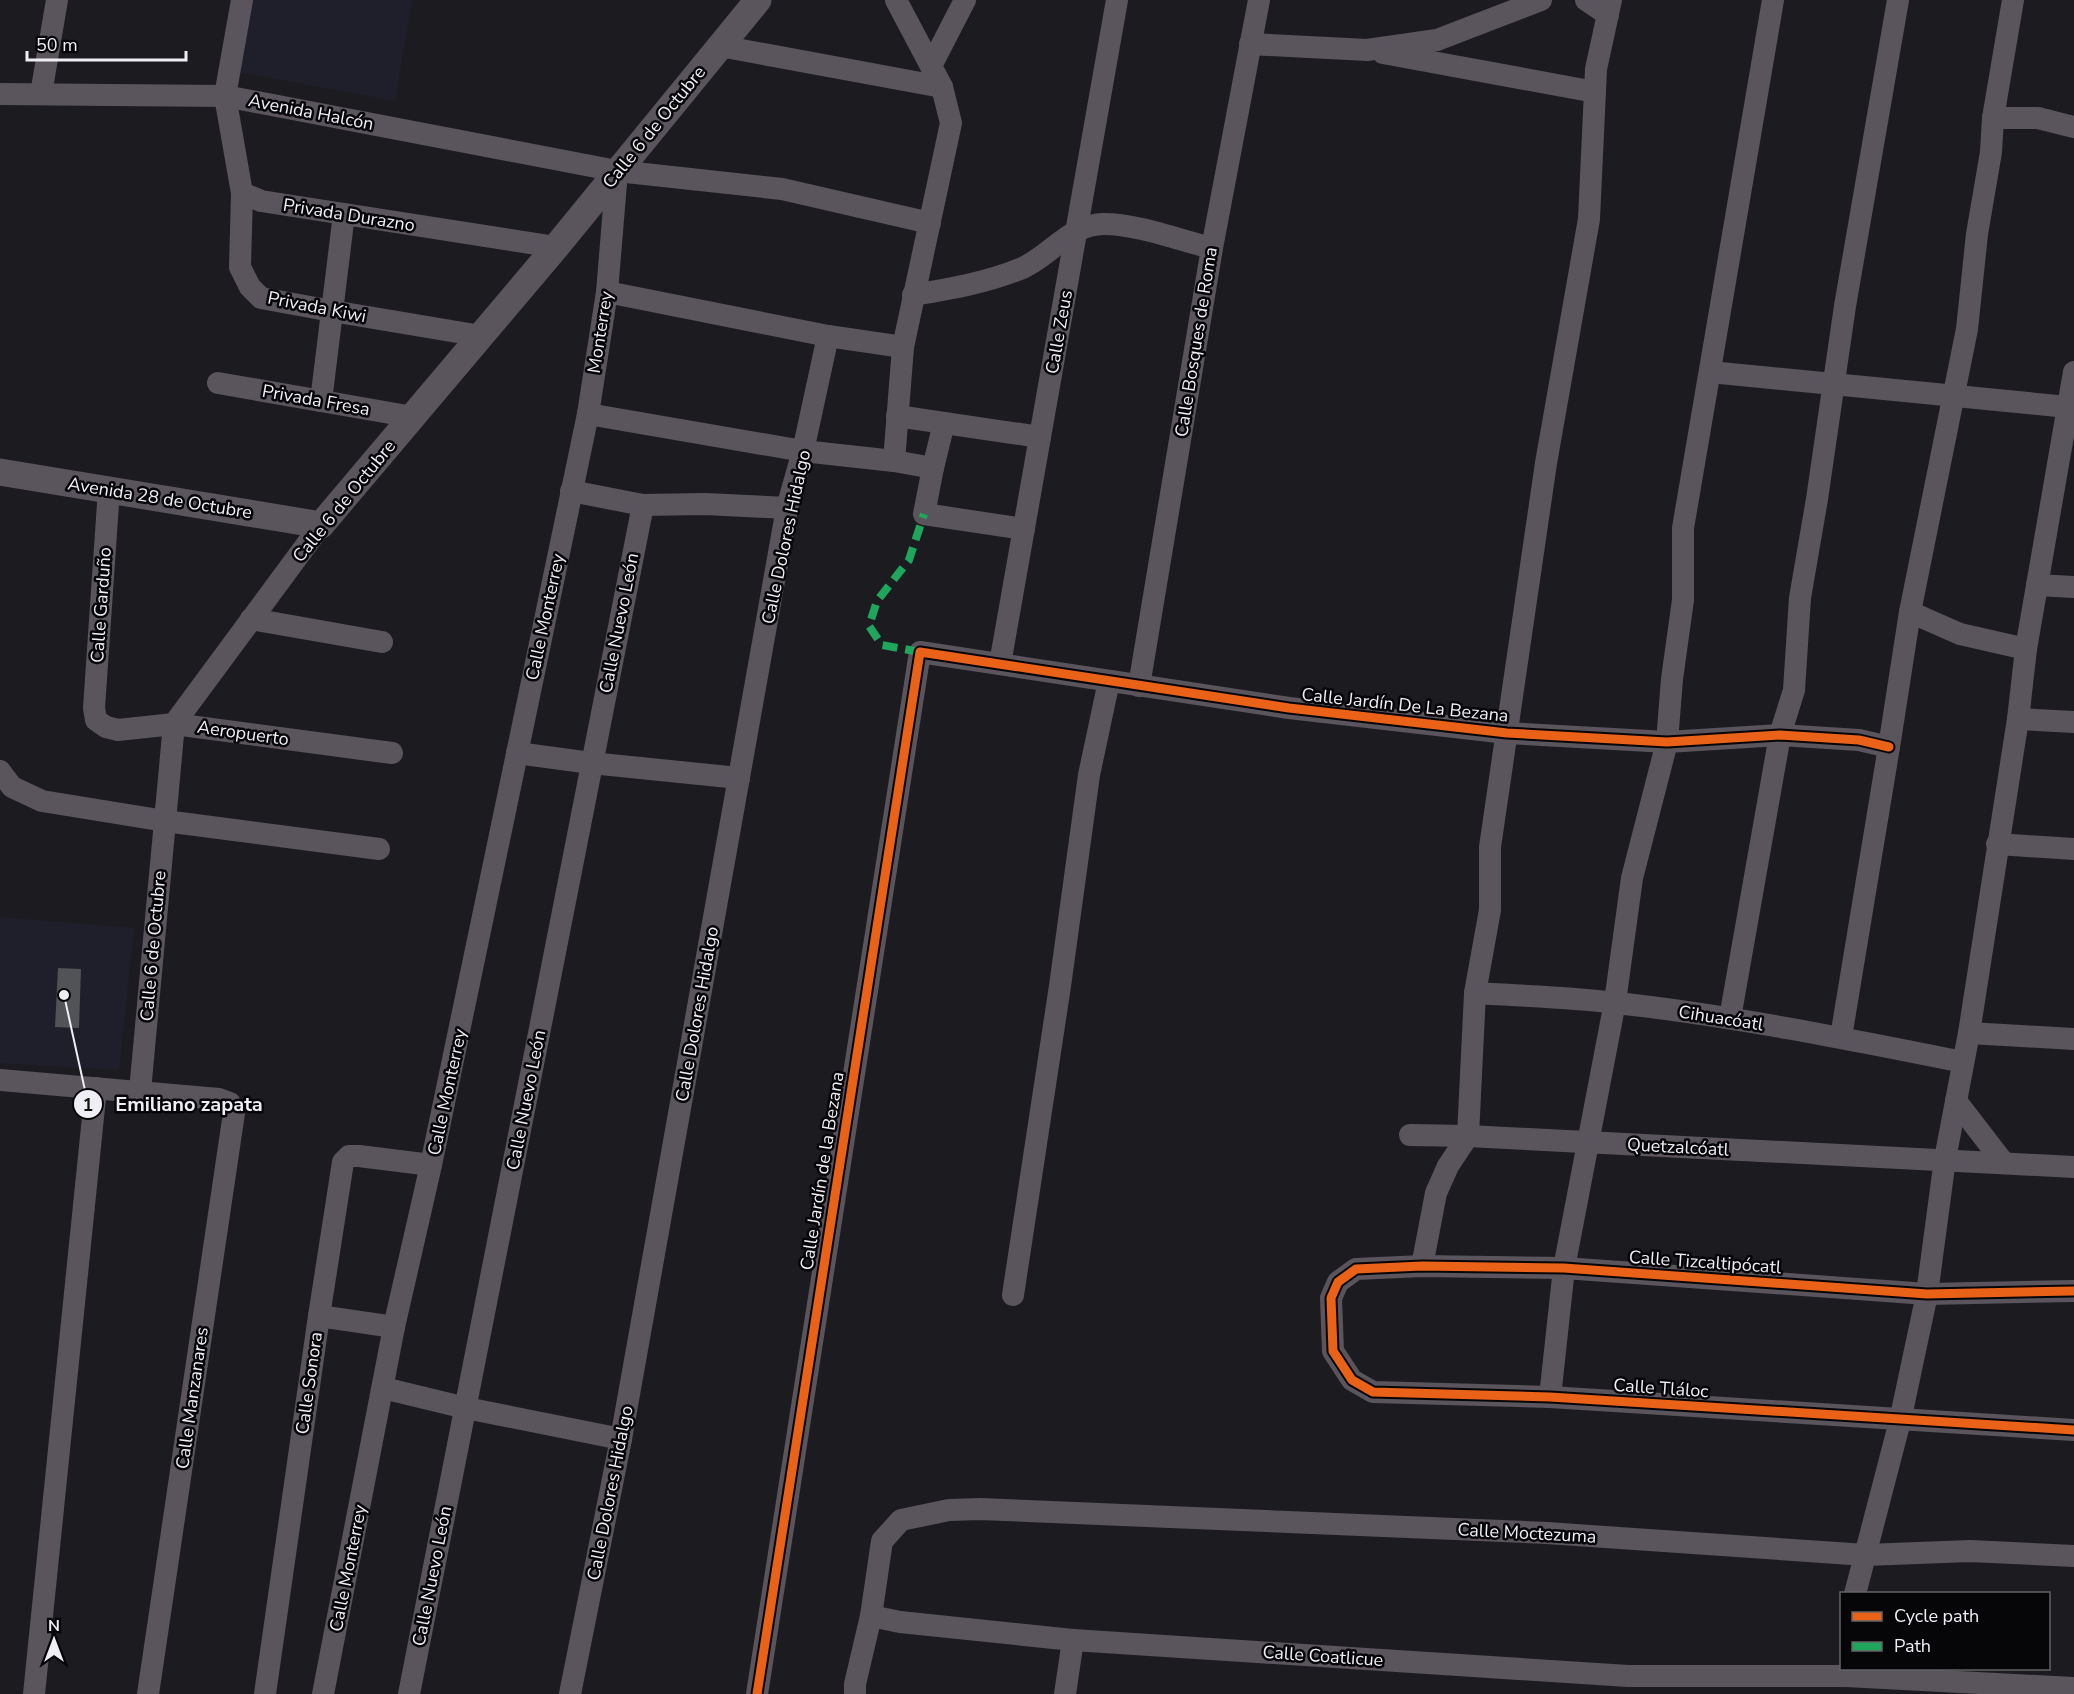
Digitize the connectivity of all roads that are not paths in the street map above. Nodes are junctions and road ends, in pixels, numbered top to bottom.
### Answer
1 (57, 0) edge
2 (242, 0) edge
3 (758, 0) edge
4 (896, 0) edge
5 (965, 0) edge
6 (1117, 0) edge
7 (1258, 0) edge
8 (1541, 0) edge
9 (1586, 0) edge
10 (1773, 0) edge
11 (1898, 0) edge
12 (2013, 0) edge
13 (1610, 7) edge
14 (1437, 40) junction
15 (1250, 44) junction
16 (720, 46) junction
17 (1367, 50) junction
18 (1433, 63) junction
19 (931, 66) junction
20 (942, 87) junction
21 (1594, 92) junction
22 (0, 94) edge
23 (41, 94) junction
24 (225, 96) junction
25 (1993, 118) junction
26 (2074, 127) edge
27 (617, 171) junction
28 (242, 193) junction
29 (344, 214) junction
30 (930, 223) junction
31 (1076, 230) junction
32 (556, 247) junction
33 (1212, 248) junction
34 (607, 292) junction
35 (913, 295) junction
36 (332, 311) junction
37 (481, 336) junction
38 (828, 336) junction
39 (903, 346) junction
40 (1710, 372) junction
41 (2074, 372) edge
42 (218, 383) dead end
43 (1834, 384) junction
44 (1954, 395) junction
45 (321, 401) junction
46 (2068, 407) junction
47 (588, 414) junction
48 (897, 416) junction
49 (413, 417) junction
50 (944, 423) junction
51 (1040, 437) junction
52 (803, 452) junction
53 (894, 461) junction
54 (933, 468) junction
55 (0, 472) edge
56 (110, 489) junction
57 (571, 491) junction
58 (643, 505) junction
59 (788, 508) junction
60 (321, 525) junction
61 (1024, 529) junction
62 (2037, 585) junction
63 (2074, 587) edge
64 (1910, 612) junction
65 (251, 619) junction
66 (382, 642) dead end
67 (2026, 649) junction
68 (920, 652) joint
69 (1000, 664) junction
70 (1109, 681) junction
71 (1139, 686) junction
72 (2018, 719) junction
73 (96, 720) joint
74 (2074, 722) edge
75 (174, 724) junction
76 (1507, 733) junction
77 (1780, 735) junction
78 (1667, 742) junction
79 (1890, 747) junction
80 (392, 753) dead end
81 (517, 753) junction
82 (591, 763) junction
83 (0, 771) edge
84 (739, 778) junction
85 (165, 821) junction
86 (1997, 844) junction
87 (379, 849) dead end
88 (2074, 849) edge
89 (1475, 993) junction
90 (1615, 1002) junction
91 (1730, 1018) junction
92 (1969, 1033) junction
93 (1841, 1037) junction
94 (2074, 1039) edge
95 (1963, 1062) junction
96 (0, 1080) edge
97 (96, 1088) junction
98 (140, 1092) junction
99 (1956, 1101) junction
100 (1410, 1135) dead end
101 (1468, 1136) junction
102 (1588, 1143) junction
103 (1945, 1159) junction
104 (2003, 1162) junction
105 (431, 1166) junction
106 (2074, 1167) edge
107 (1422, 1266) junction
108 (1564, 1268) junction
109 (1338, 1282) joint
110 (2074, 1291) edge
111 (1927, 1294) junction
112 (1013, 1295) dead end
113 (319, 1316) junction
114 (394, 1327) junction
115 (383, 1388) junction
116 (1550, 1397) junction
117 (466, 1408) junction
118 (1900, 1421) junction
119 (2074, 1430) edge
120 (621, 1439) junction
121 (1866, 1555) junction
122 (2074, 1556) edge
123 (1855, 1592) edge
124 (871, 1616) junction
125 (1073, 1640) junction
126 (1845, 1679) edge
127 (1767, 1685) edge
128 (1793, 1685) edge
129 (1876, 1685) edge
130 (1907, 1686) edge
131 (2074, 1688) edge
132 (855, 1689) edge
133 (34, 1694) edge
134 (148, 1694) edge
135 (265, 1694) edge
136 (323, 1694) edge
137 (409, 1694) edge
138 (570, 1694) edge
139 (756, 1694) edge
140 (1065, 1694) edge

1 - 23 street
2 - 24 street
3 - 16 street, Calle 6 de Octubre
4 - 19 street
5 - 19 street
6 - 31 street, Calle Zeus
7 - 15 street, Calle Bosques de Roma
8 - 14 street
9 - 13 street
10 - 40 street
11 - 43 street
12 - 25 street
13 - 21 street
14 - 17 street
14 - 18 street
15 - 17 street
15 - 33 street, Calle Bosques de Roma
16 - 20 street
16 - 27 street, Calle 6 de Octubre
17 - 18 street
18 - 21 street
19 - 20 street
20 - 30 street
21 - 76 street
22 - 23 street, Avenida Halcón
23 - 24 street, Avenida Halcón
24 - 27 street, Avenida Halcón
24 - 28 street
25 - 26 street
25 - 44 street
27 - 30 street, Avenida Halcón
27 - 32 street, Calle 6 de Octubre
27 - 34 street, Monterrey
28 - 29 street, Privada Durazno
28 - 36 street, Privada Kiwi
29 - 32 street, Privada Durazno
29 - 36 street
30 - 35 street
31 - 33 street
31 - 35 street
31 - 51 street, Calle Zeus
32 - 37 street, Calle 6 de Octubre
33 - 71 street, Calle Bosques de Roma
34 - 38 street
34 - 47 street, Monterrey
35 - 39 street
36 - 37 street, Privada Kiwi
36 - 45 street
37 - 49 street, Calle 6 de Octubre
38 - 39 street
38 - 52 street, Calle Dolores Hidalgo
39 - 48 street
40 - 43 street
40 - 78 street
41 - 46 street
42 - 45 street, Privada Fresa
43 - 44 street
43 - 77 street
44 - 46 street
44 - 64 street
45 - 49 street, Privada Fresa
46 - 62 street
47 - 52 street
47 - 57 street, Monterrey
48 - 50 street
48 - 53 street
49 - 60 street, Calle 6 de Octubre
50 - 51 street
50 - 54 street
51 - 61 street, Calle Zeus
52 - 53 street
52 - 59 street, Calle Dolores Hidalgo
53 - 54 street
54 - 61 street
55 - 56 street, Avenida 28 de Octubre
56 - 60 street, Avenida 28 de Octubre
56 - 73 street, Calle Garduño
57 - 58 street
57 - 81 street, Calle Monterrey
58 - 59 street
58 - 82 street, Calle Nuevo León
59 - 84 street, Calle Dolores Hidalgo
60 - 65 street, Calle 6 de Octubre
61 - 69 street, Calle Zeus
62 - 63 street
62 - 67 street
64 - 67 street
64 - 79 street
65 - 66 street
65 - 75 street, Calle 6 de Octubre
67 - 72 street
68 - 69 street, Calle Jardín De La Bezana
68 - 139 street, Calle Jardín de la Bezana
69 - 70 street, Calle Jardín De La Bezana
70 - 71 street, Calle Jardín De La Bezana
70 - 112 street
71 - 76 street, Calle Jardín De La Bezana
72 - 74 street
72 - 86 street
73 - 75 street, Aeropuerto
75 - 80 street, Aeropuerto
75 - 85 street, Calle 6 de Octubre
76 - 78 street, Calle Jardín De La Bezana
76 - 89 street
77 - 78 street, Calle Jardín De La Bezana
77 - 79 street, Calle Jardín De La Bezana
77 - 91 street
78 - 90 street
79 - 93 street
81 - 82 street
81 - 105 street, Calle Monterrey
82 - 84 street
82 - 117 street, Calle Nuevo León
83 - 85 street
84 - 120 street, Calle Dolores Hidalgo
85 - 87 street
85 - 98 street, Calle 6 de Octubre
86 - 88 street
86 - 92 street
89 - 90 street, Cihuacóatl
89 - 101 street
90 - 91 street, Cihuacóatl
90 - 102 street
91 - 93 street, Cihuacóatl
92 - 94 street
92 - 95 street
93 - 95 street, Cihuacóatl
95 - 99 street
96 - 97 street
97 - 98 street
97 - 133 street
98 - 134 street, Calle Manzanares
99 - 103 street
99 - 104 street
100 - 101 street, Quetzalcóatl
101 - 102 street, Quetzalcóatl
101 - 107 street
102 - 103 street, Quetzalcóatl
102 - 108 street
103 - 104 street, Quetzalcóatl
103 - 111 street
104 - 106 street, Quetzalcóatl
105 - 113 street, Calle Sonora
105 - 114 street, Calle Monterrey
107 - 108 street, Calle Tizcaltipócatl
107 - 109 street, Calle Tizcaltipócatl
108 - 111 street, Calle Tizcaltipócatl
108 - 116 street
109 - 116 street, Calle Tláloc
110 - 111 street, Calle Tizcaltipócatl
111 - 118 street
113 - 114 street
113 - 135 street, Calle Sonora
114 - 115 street, Calle Monterrey
115 - 117 street
115 - 136 street, Calle Monterrey
116 - 118 street, Calle Tláloc
117 - 120 street
117 - 137 street, Calle Nuevo León
118 - 119 street, Calle Tláloc
118 - 121 street
120 - 138 street, Calle Dolores Hidalgo
121 - 122 street, Calle Moctezuma
121 - 123 street
121 - 124 street, Calle Moctezuma
124 - 125 street, Calle Coatlicue
124 - 132 street
125 - 127 street, Calle Coatlicue
125 - 140 street
126 - 128 street, Calle Coatlicue
126 - 129 street, Calle Coatlicue
127 - 128 street, Calle Coatlicue
129 - 130 street, Calle Coatlicue
130 - 131 street, Calle Coatlicue

